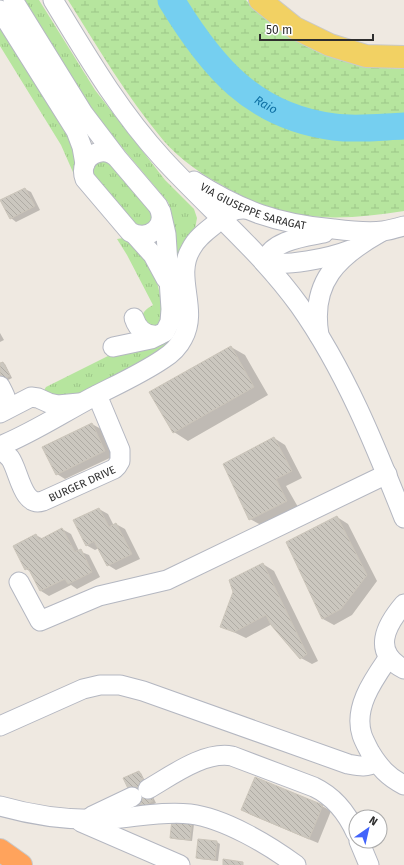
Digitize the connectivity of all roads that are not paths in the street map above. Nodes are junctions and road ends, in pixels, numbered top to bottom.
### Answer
1 (13, 0) edge
2 (53, 0) edge
3 (260, 0) edge
4 (0, 10) edge
5 (404, 57) edge
6 (163, 158) junction
7 (118, 159) junction
8 (85, 164) junction
9 (160, 209) junction
10 (245, 209) junction
11 (221, 218) junction
12 (107, 225) dead end
13 (404, 226) edge
14 (131, 231) junction
15 (355, 239) junction
16 (264, 262) junction
17 (169, 290) junction
18 (134, 318) dead end
19 (159, 336) junction
20 (319, 336) junction
21 (113, 347) dead end
22 (0, 386) edge
23 (90, 399) junction
24 (45, 402) junction
25 (3, 411) edge
26 (43, 424) junction
27 (0, 446) edge
28 (0, 450) edge
29 (387, 474) junction
30 (404, 518) edge
31 (20, 582) dead end
32 (404, 604) edge
33 (389, 656) junction
34 (404, 669) edge
35 (0, 726) edge
36 (376, 762) junction
37 (404, 785) edge
38 (0, 806) edge
39 (74, 818) junction
40 (348, 820) edge
41 (362, 849) edge
42 (0, 850) edge
43 (21, 865) edge
44 (180, 865) edge
45 (296, 865) edge
46 (368, 865) edge

1 - 7 street
2 - 6 street, VIA GIUSEPPE SARAGAT
3 - 5 main road
4 - 8 street
6 - 10 street, VIA GIUSEPPE SARAGAT
6 - 11 street, VIA GIUSEPPE SARAGAT
7 - 8 street
7 - 9 street
8 - 14 street
9 - 14 street
9 - 17 street
10 - 11 street
10 - 15 street, VIA GIUSEPPE SARAGAT
11 - 16 street, VIA GIUSEPPE SARAGAT
11 - 23 street
12 - 14 street
13 - 15 street, VIA GIUSEPPE SARAGAT
14 - 17 street
15 - 16 street, VIA GIUSEPPE SARAGAT
15 - 20 street, VIA GIUSEPPE SARAGAT
16 - 20 street, VIA GIUSEPPE SARAGAT
17 - 19 street
18 - 19 street
19 - 21 street
20 - 29 street, VIA GIUSEPPE SARAGAT
22 - 25 street
23 - 24 street
23 - 26 street
23 - 28 street, BURGER DRIVE
24 - 25 street
24 - 26 street
26 - 27 street
29 - 30 street, VIA GIUSEPPE SARAGAT
29 - 31 street
32 - 33 street
33 - 34 street
33 - 36 street
35 - 36 street
36 - 37 street
38 - 39 street
39 - 40 street
39 - 44 street
39 - 45 street
41 - 46 street
42 - 43 highway

